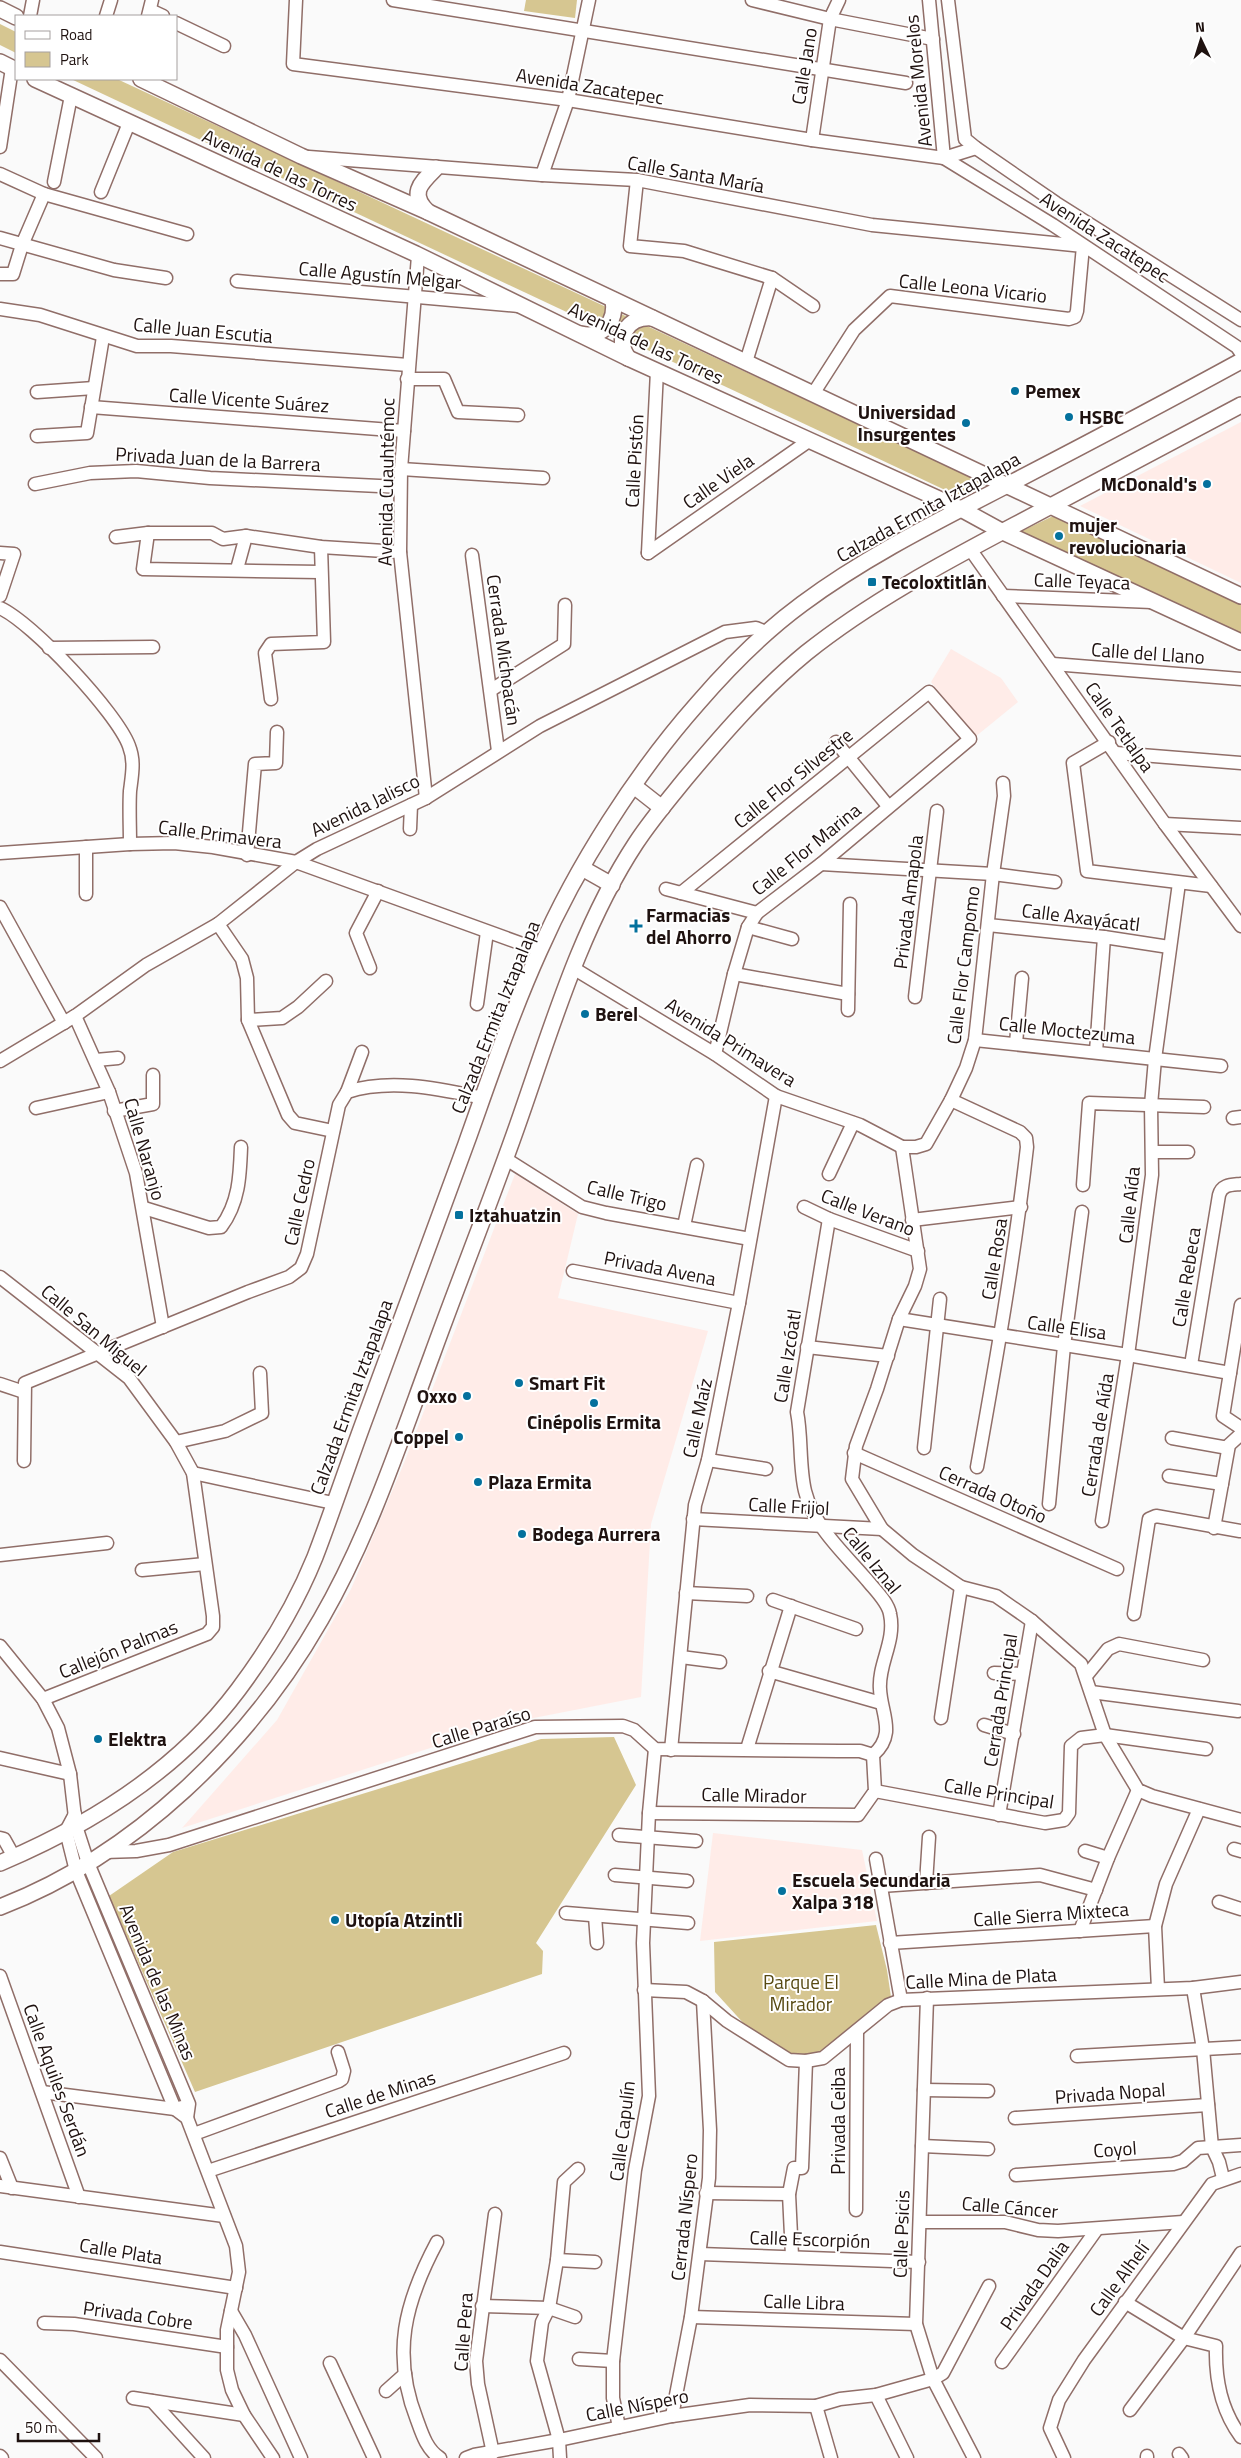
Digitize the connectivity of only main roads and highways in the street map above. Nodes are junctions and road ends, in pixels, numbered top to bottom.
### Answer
1 (0, 9) edge
2 (15, 16) edge
3 (37, 80) edge
4 (143, 80) edge
5 (436, 168) road end
6 (428, 212) junction
7 (613, 300) junction
8 (652, 318) junction
9 (580, 334) junction
10 (628, 358) junction
11 (1241, 361) edge
12 (1241, 405) edge
13 (1007, 486) junction
14 (1049, 507) junction
15 (961, 509) junction
16 (1003, 532) junction
17 (1241, 596) edge
18 (1241, 642) edge
19 (634, 786) junction
20 (662, 808) junction
21 (582, 868) junction
22 (612, 885) junction
23 (7, 1860) edge
24 (0, 1907) edge

1 - 2 main road
3 - 9 main road, Avenida de las Torres
4 - 6 main road, Avenida de las Torres
5 - 6 main road
6 - 7 main road, Avenida de las Torres
7 - 8 main road, Avenida de las Torres
7 - 9 main road
8 - 10 main road
8 - 13 main road, Avenida de las Torres
9 - 10 main road, Avenida de las Torres
10 - 15 main road, Avenida de las Torres
11 - 13 main road, Calzada Ermita Iztapalapa
12 - 14 main road
13 - 14 main road, Avenida de las Torres
13 - 15 main road, Calzada Ermita Iztapalapa
14 - 16 main road
14 - 17 main road, Avenida de las Torres
15 - 16 main road, Avenida de las Torres
15 - 19 main road, Calzada Ermita Iztapalapa
16 - 18 main road, Avenida de las Torres
16 - 20 main road
19 - 20 main road
19 - 21 main road, Calzada Ermita Iztapalapa
20 - 22 main road
21 - 22 main road
21 - 23 main road, Calzada Ermita Iztapalapa
22 - 24 main road

